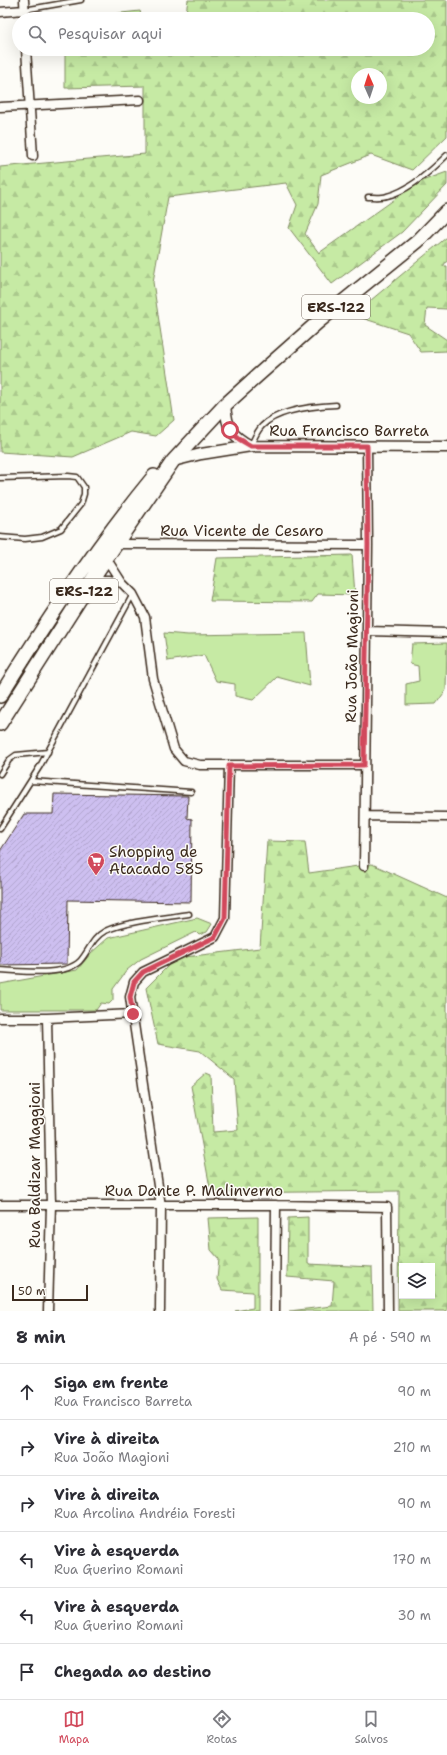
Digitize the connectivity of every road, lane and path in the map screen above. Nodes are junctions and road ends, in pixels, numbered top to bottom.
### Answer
1 (24, 0) edge
2 (81, 0) edge
3 (24, 10) junction
4 (0, 12) edge
5 (26, 56) edge
6 (140, 100) dead end
7 (29, 105) junction
8 (0, 107) edge
9 (447, 155) edge
10 (33, 156) dead end
11 (368, 197) dead end
12 (447, 211) edge
13 (225, 405) junction
14 (336, 406) dead end
15 (251, 446) junction
16 (367, 446) junction
17 (447, 446) edge
18 (173, 461) junction
19 (0, 478) edge
20 (0, 537) edge
21 (116, 544) junction
22 (368, 545) junction
23 (106, 558) junction
24 (92, 580) junction
25 (122, 584) junction
26 (133, 594) junction
27 (367, 631) junction
28 (447, 633) edge
29 (0, 696) edge
30 (0, 724) edge
31 (48, 752) junction
32 (364, 765) junction
33 (229, 766) junction
34 (0, 774) edge
35 (31, 781) junction
36 (191, 792) dead end
37 (366, 816) junction
38 (447, 817) edge
39 (0, 830) edge
40 (364, 866) dead end
41 (189, 914) dead end
42 (0, 970) edge
43 (133, 1014) junction
44 (0, 1018) edge
45 (47, 1018) junction
46 (0, 1205) edge
47 (51, 1205) junction
48 (276, 1205) junction
49 (161, 1206) junction
50 (48, 1311) edge
51 (160, 1311) edge
52 (275, 1311) edge
53 (388, 1311) edge

1 - 3 street
2 - 3 lane
3 - 4 street
5 - 7 street
6 - 7 street
7 - 8 street
7 - 10 street
9 - 11 lane
12 - 13 highway, ERS-122
13 - 15 street, Rua Francisco Barreta
13 - 18 highway, ERS-122
14 - 15 lane
15 - 16 street, Rua Francisco Barreta
15 - 18 street, Rua Francisco Barreta
16 - 17 street, Rua Francisco Barreta
16 - 22 street, Rua João Magioni
18 - 21 highway, ERS-122
18 - 29 highway, ERS-122
19 - 20 lane
21 - 22 street, Rua Vicente de Cesaro
21 - 23 highway, ERS-122
22 - 27 street, Rua João Magioni
23 - 24 highway, ERS-122
23 - 25 street
24 - 25 street
24 - 30 highway, ERS-122
25 - 26 street
26 - 31 lane
26 - 33 street
27 - 28 street
27 - 32 street, Rua João Magioni
31 - 34 lane
31 - 35 lane
32 - 33 street
32 - 37 street, Rua João Magioni
33 - 43 street
35 - 36 lane
35 - 39 lane
37 - 38 street
37 - 40 street, Rua João Magioni
41 - 42 lane
43 - 45 street
43 - 49 street
44 - 45 street
45 - 47 street, Rua Baldizar Maggioni
46 - 47 street, Rua Dante P. Malinverno
47 - 49 street, Rua Dante P. Malinverno
47 - 50 street, Rua Baldizar Maggioni
48 - 49 street, Rua Dante P. Malinverno
48 - 52 street
48 - 53 street, Rua Dante P. Malinverno
49 - 51 street

